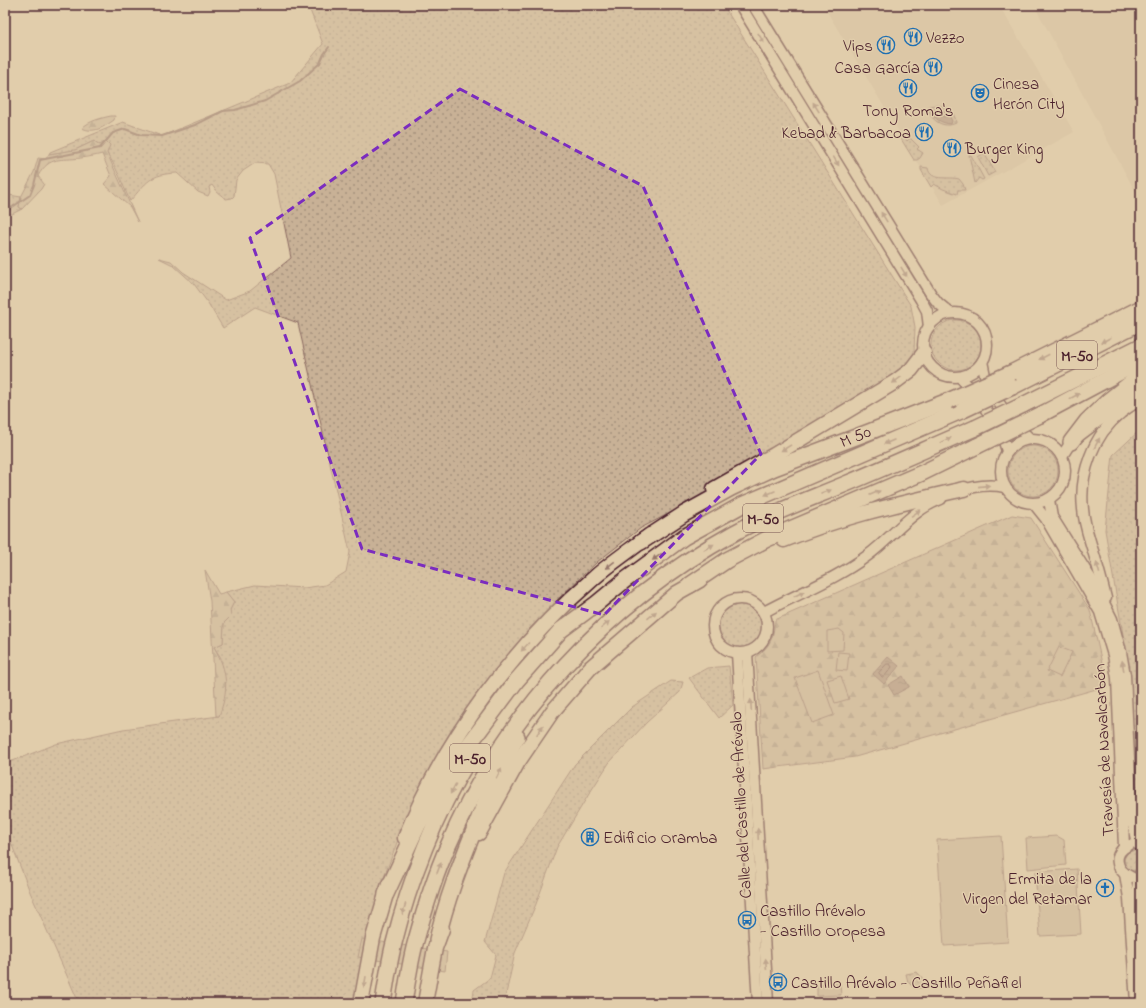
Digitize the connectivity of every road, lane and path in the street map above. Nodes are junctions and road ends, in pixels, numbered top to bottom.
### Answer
1 (740, 5) edge
2 (753, 5) edge
3 (1141, 308) edge
4 (950, 313) junction
5 (1141, 322) edge
6 (929, 326) junction
7 (1141, 346) edge
8 (924, 353) junction
9 (1141, 360) edge
10 (982, 362) junction
11 (1141, 375) edge
12 (960, 377) junction
13 (1013, 380) junction
14 (1141, 388) edge
15 (1141, 399) edge
16 (1030, 439) junction
17 (1072, 442) junction
18 (1007, 451) junction
19 (1062, 456) junction
20 (1005, 487) junction
21 (964, 489) junction
22 (1049, 500) junction
23 (1034, 504) junction
24 (641, 542) junction
25 (690, 585) junction
26 (596, 604) junction
27 (764, 612) junction
28 (1112, 619) junction
29 (577, 652) junction
30 (742, 652) junction
31 (1139, 845) edge
32 (1124, 847) junction
33 (1125, 874) junction
34 (1140, 876) edge
35 (386, 894) junction
36 (436, 944) junction
37 (1141, 970) edge
38 (361, 1003) edge
39 (383, 1003) edge
40 (404, 1003) edge
41 (425, 1003) edge
42 (758, 1003) edge
43 (768, 1003) edge
44 (1136, 1003) edge

1 -> 6 street
4 -> 2 street
3 -> 13 highway
4 - 6 street
4 - 10 street
5 -> 13 highway, M 50 / M-50
6 - 8 street
29 -> 7 highway, M-50, bridge
8 - 12 street
8 -> 24 highway
25 -> 9 highway, bridge
10 - 12 street
10 - 16 street
11 - 17 highway
12 - 18 street
13 - 24 highway, bridge
13 -> 26 highway, M 50 / M-50, bridge
14 - 17 street
28 -> 15 street
16 - 18 street
16 - 19 street
17 - 19 street
18 - 20 street
19 - 22 street
21 -> 20 street
20 - 23 street
21 - 25 highway
27 -> 21 street
22 - 23 street
22 - 28 street, Travesía de Navalcarbón
23 - 32 street, Travesía de Navalcarbón
24 -> 35 highway
36 -> 25 highway
26 - 35 highway
26 -> 39 highway, M-50
27 - 30 street
27 - 30 street
31 -> 28 street, Travesía de Navalcarbón
36 -> 29 highway
40 -> 29 highway, M-50
30 - 42 street, Calle del Castillo de Arévalo
43 -> 30 street, Calle del Castillo de Arévalo
31 - 32 street, Travesía de Navalcarbón
32 - 33 street, Travesía de Navalcarbón
33 - 34 street
33 - 44 street
34 - 37 street
35 -> 38 highway
36 - 41 highway

